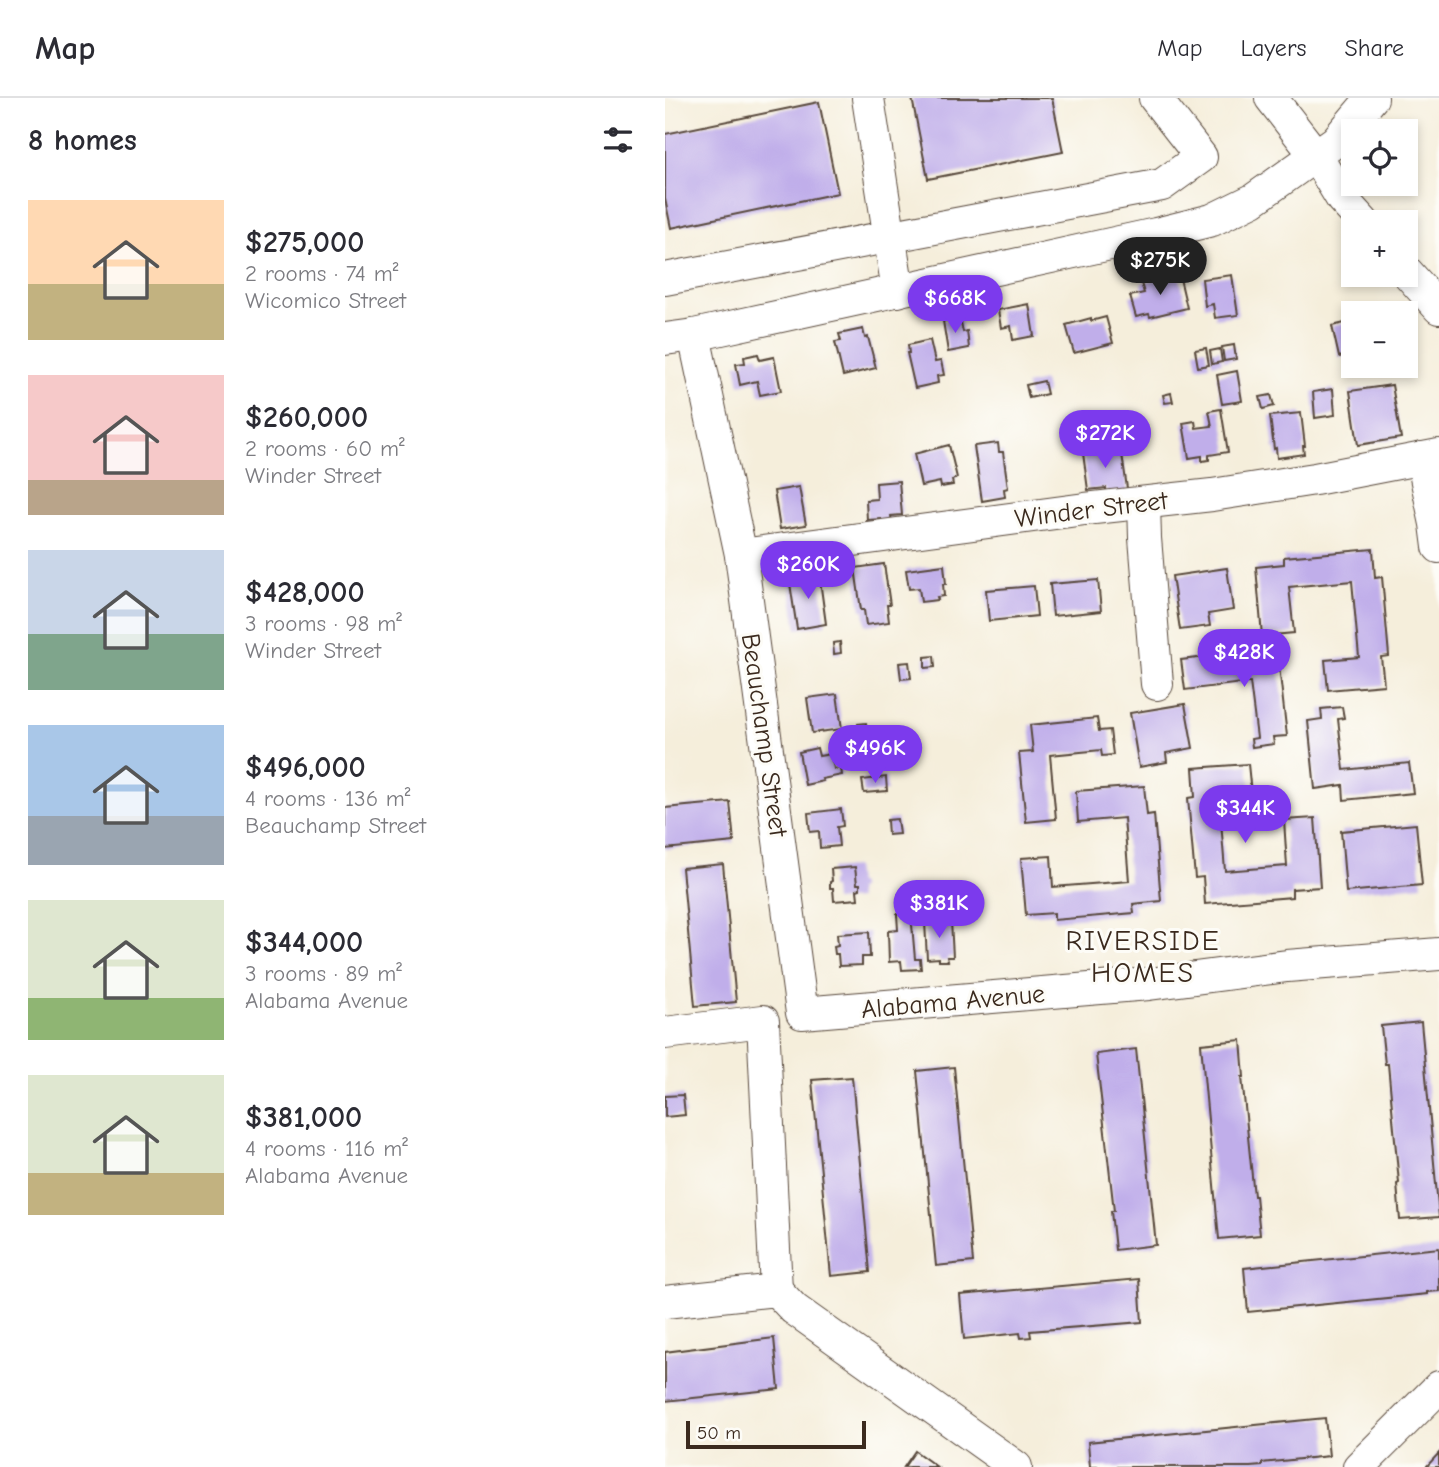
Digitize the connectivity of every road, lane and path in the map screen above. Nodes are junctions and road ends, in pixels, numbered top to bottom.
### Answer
1 (868, 98) edge
2 (1155, 98) edge
3 (1271, 98) edge
4 (1372, 98) edge
5 (1316, 156) junction
6 (1352, 210) edge
7 (890, 236) junction
8 (665, 279) edge
9 (1418, 285) edge
10 (898, 291) junction
11 (1439, 308) edge
12 (679, 337) edge
13 (1431, 456) edge
14 (1143, 503) junction
15 (1439, 547) edge
16 (741, 555) junction
17 (1157, 684) dead end
18 (1439, 954) edge
19 (802, 1013) joint
20 (665, 1032) edge
21 (776, 1290) junction
22 (665, 1302) edge
23 (1439, 1387) edge
24 (1016, 1467) edge
25 (1359, 1467) edge

1 - 7 street
2 - 7 street
3 - 5 street
4 - 5 street
5 - 6 street
5 - 10 street
7 - 8 street
7 - 10 street
9 - 11 street
10 - 12 street
12 - 16 street, Beauchamp Street
13 - 14 street, Winder Street
13 - 15 street
14 - 16 street, Winder Street
14 - 17 street
16 - 19 street, Beauchamp Street
18 - 19 street, Alabama Avenue
20 - 21 street
21 - 22 street
21 - 24 street
23 - 25 street

